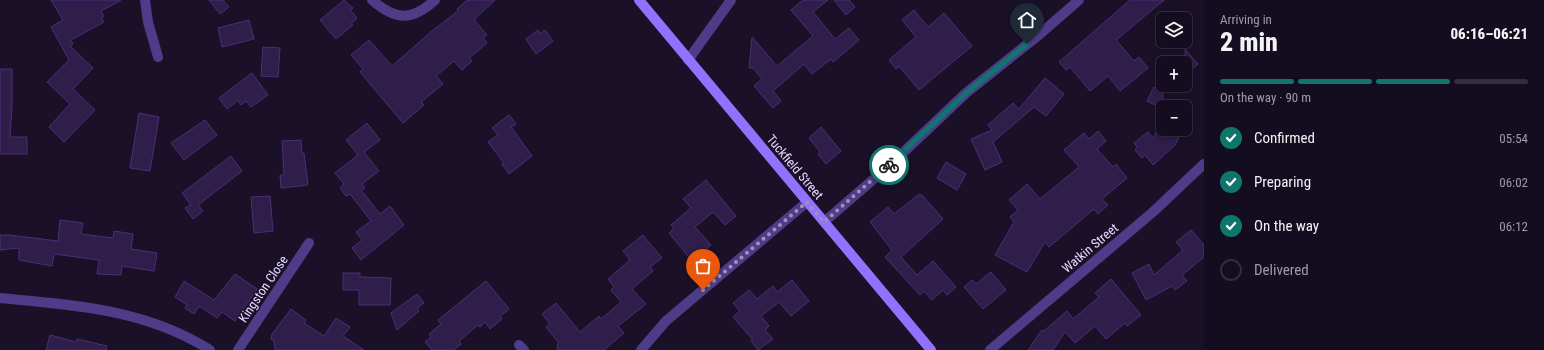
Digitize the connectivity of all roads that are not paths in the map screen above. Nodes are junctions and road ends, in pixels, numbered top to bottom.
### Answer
1 (145, 0) edge
2 (372, 0) edge
3 (435, 0) edge
4 (638, 0) edge
5 (731, 0) edge
6 (1079, 0) edge
7 (158, 57) dead end
8 (688, 60) junction
9 (1204, 164) edge
10 (807, 202) junction
11 (824, 222) junction
12 (309, 243) dead end
13 (0, 298) edge
14 (210, 350) edge
15 (238, 350) edge
16 (641, 350) edge
17 (931, 350) edge
18 (990, 350) edge

1 - 7 street
2 - 3 street
4 - 8 main road, Tuckfield Street
5 - 8 street
6 - 11 street
8 - 10 main road, Tuckfield Street
9 - 18 street, Watkin Street
10 - 11 main road, Tuckfield Street
10 - 16 street
11 - 17 main road, Tuckfield Street
12 - 15 street, Kingston Close
13 - 14 street

